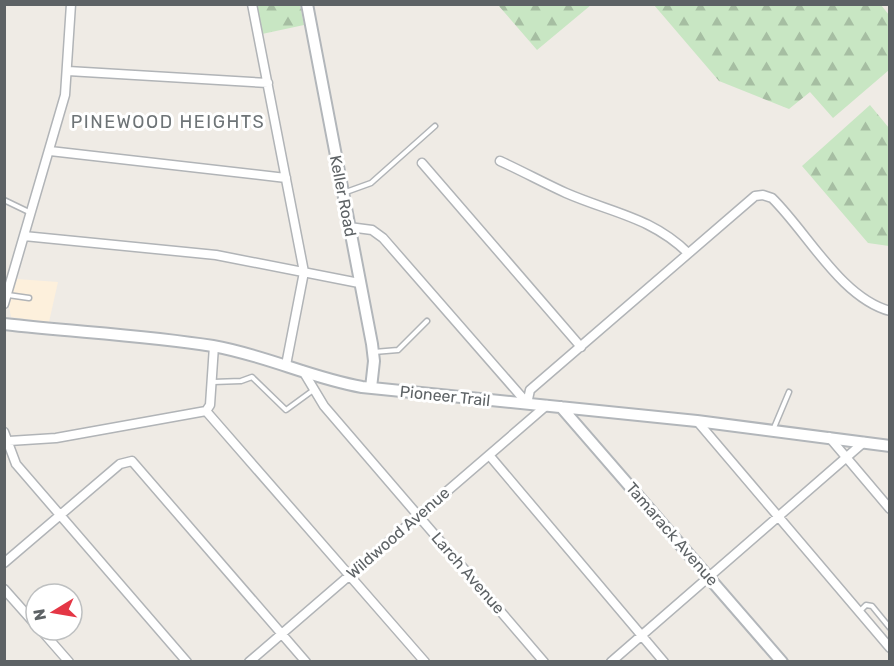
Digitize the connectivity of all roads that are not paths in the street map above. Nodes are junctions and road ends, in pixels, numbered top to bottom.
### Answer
1 (71, 4) edge
2 (252, 4) edge
3 (307, 4) edge
4 (68, 71) junction
5 (268, 83) junction
6 (435, 126) dead end
7 (50, 151) junction
8 (500, 160) dead end
9 (422, 163) dead end
10 (286, 178) junction
11 (342, 193) junction
12 (4, 200) edge
13 (32, 213) junction
14 (349, 227) junction
15 (24, 236) junction
16 (688, 254) junction
17 (304, 272) junction
18 (359, 283) junction
19 (7, 294) junction
20 (29, 298) dead end
21 (4, 304) edge
22 (890, 311) edge
23 (427, 321) dead end
24 (4, 324) edge
25 (214, 346) junction
26 (581, 347) junction
27 (373, 352) junction
28 (286, 365) junction
29 (303, 371) junction
30 (212, 382) junction
31 (371, 388) junction
32 (312, 391) junction
33 (789, 392) dead end
34 (527, 404) junction
35 (547, 405) junction
36 (561, 407) junction
37 (206, 411) junction
38 (697, 421) junction
39 (773, 431) junction
40 (7, 436) edge
41 (828, 437) junction
42 (864, 442) junction
43 (890, 446) edge
44 (489, 455) junction
45 (846, 458) junction
46 (890, 508) edge
47 (60, 515) junction
48 (419, 516) junction
49 (778, 517) junction
50 (4, 563) edge
51 (351, 574) junction
52 (709, 577) junction
53 (4, 589) edge
54 (24, 612) edge
55 (859, 612) junction
56 (890, 628) edge
57 (282, 634) junction
58 (642, 635) junction
59 (52, 642) edge
60 (888, 644) edge
61 (69, 662) edge
62 (187, 662) edge
63 (249, 662) edge
64 (306, 662) edge
65 (425, 662) edge
66 (544, 662) edge
67 (611, 662) edge
68 (664, 662) edge
69 (782, 662) edge

1 - 4 street
2 - 5 street
3 - 11 main road, Keller Road
4 - 5 street
4 - 7 street
5 - 10 street
6 - 11 lane
7 - 10 street
7 - 13 street
8 - 16 street
9 - 26 street
10 - 17 street
11 - 14 main road, Keller Road
12 - 13 lane
13 - 15 street
14 - 18 main road, Keller Road
14 - 34 street
15 - 17 street
15 - 19 street
16 - 22 street
16 - 26 street
17 - 18 street
17 - 28 street
18 - 27 main road, Keller Road
19 - 20 lane
19 - 21 street
23 - 27 lane
24 - 25 main road, Pioneer Trail
25 - 28 main road, Pioneer Trail
25 - 30 street
26 - 34 street
27 - 31 main road, Keller Road
28 - 29 main road, Pioneer Trail
29 - 31 main road, Pioneer Trail
29 - 32 street, Larch Avenue
30 - 32 lane
30 - 37 street
31 - 34 main road, Pioneer Trail
32 - 48 street, Larch Avenue
33 - 39 lane
34 - 35 main road, Pioneer Trail
35 - 36 main road, Pioneer Trail
35 - 44 street, Wildwood Avenue
36 - 38 main road, Pioneer Trail
36 - 52 main road, Tamarack Avenue
37 - 40 street
37 - 51 street
38 - 39 main road, Pioneer Trail
38 - 49 street
39 - 41 main road, Pioneer Trail
40 - 47 street
41 - 42 main road, Pioneer Trail
41 - 45 street
42 - 43 main road, Pioneer Trail
42 - 45 street
44 - 48 street, Wildwood Avenue
44 - 58 street
45 - 46 street
45 - 49 street
47 - 50 street
47 - 57 street
47 - 62 street
48 - 51 street, Wildwood Avenue
48 - 66 street, Larch Avenue
49 - 52 street
49 - 55 street
51 - 57 street, Wildwood Avenue
51 - 65 street
52 - 58 street
52 - 69 main road, Tamarack Avenue
53 - 54 street
55 - 56 lane
55 - 60 street
57 - 63 street, Wildwood Avenue
57 - 64 street
58 - 67 street
58 - 68 street
59 - 61 street

